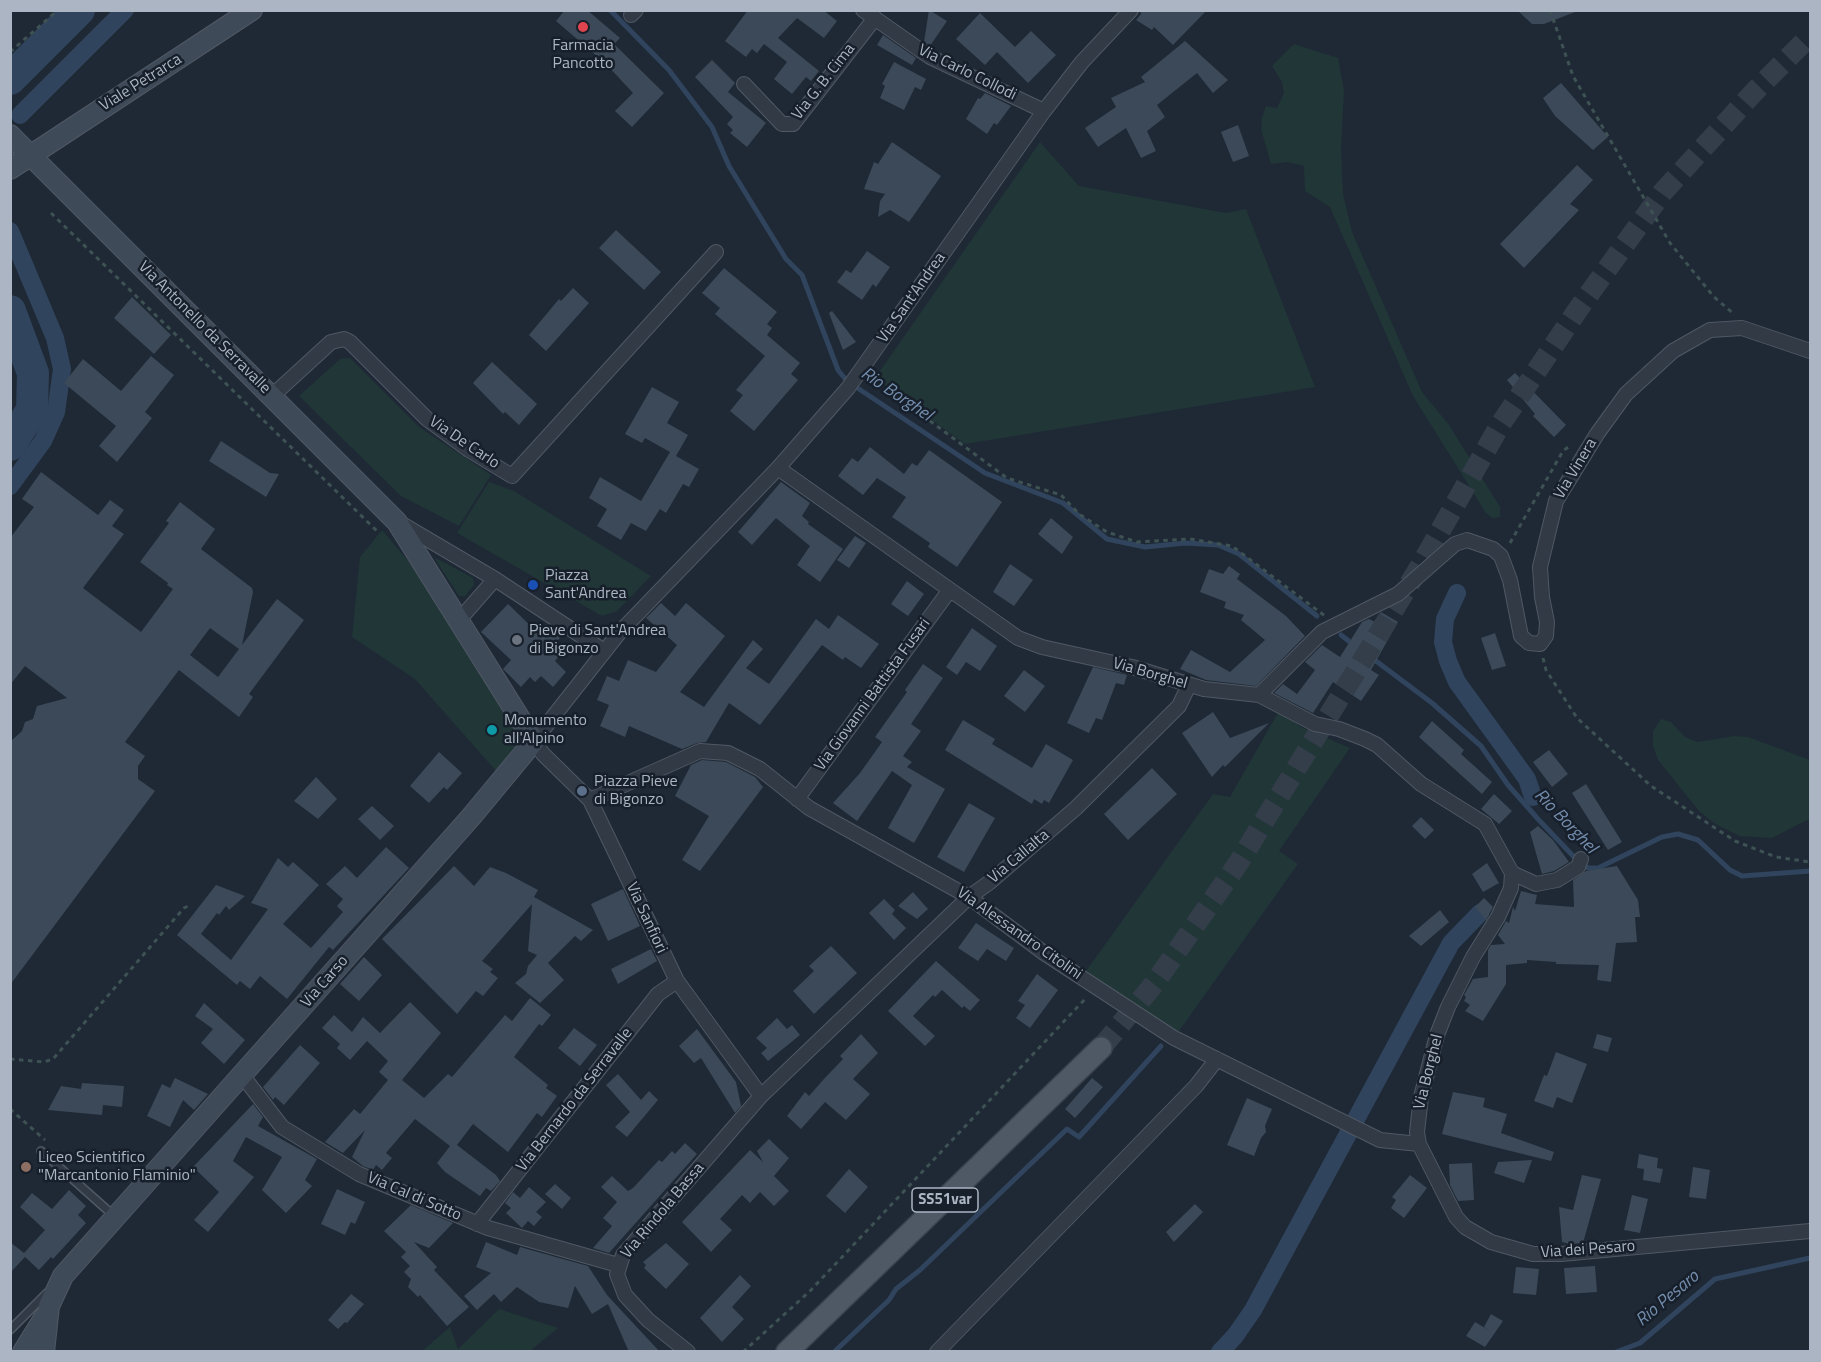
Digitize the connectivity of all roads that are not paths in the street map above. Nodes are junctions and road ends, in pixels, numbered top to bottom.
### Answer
1 (252, 10) edge
2 (1131, 10) edge
3 (869, 14) edge
4 (744, 84) dead end
5 (1044, 111) junction
6 (10, 135) edge
7 (30, 154) junction
8 (10, 168) edge
9 (716, 252) dead end
10 (1810, 351) edge
11 (272, 396) junction
12 (778, 468) junction
13 (397, 522) junction
14 (495, 579) junction
15 (949, 591) junction
16 (460, 619) junction
17 (604, 651) junction
18 (1188, 685) junction
19 (1259, 695) junction
20 (534, 741) junction
21 (797, 799) junction
22 (590, 800) junction
23 (1580, 863) dead end
24 (1512, 873) junction
25 (969, 897) junction
26 (677, 981) junction
27 (1101, 1048) tunnel mouth
28 (1217, 1059) junction
29 (242, 1075) junction
30 (761, 1096) junction
31 (1419, 1144) junction
32 (40, 1151) dead end
33 (117, 1218) junction
34 (477, 1224) junction
35 (1810, 1232) edge
36 (618, 1265) junction
37 (63, 1276) junction
38 (47, 1313) junction
39 (10, 1330) edge
40 (23, 1352) edge
41 (44, 1352) edge
42 (688, 1352) edge
43 (787, 1352) edge
44 (937, 1352) edge

1 - 7 street, Viale Petrarca
2 - 5 street, Via Sant'Andrea
3 - 4 street, Via G. B. Cima
3 - 5 street, Via Carlo Collodi
5 - 12 street, Via Sant'Andrea
6 - 7 street, Via Antonello da Serravalle
7 - 8 street, Viale Petrarca
7 - 11 street, Via Antonello da Serravalle
9 - 11 street, Via De Carlo
10 - 19 street, Via Vinera
11 - 13 street, Via Antonello da Serravalle
12 - 15 street, Via Borghel
12 - 17 street, Via Sant'Andrea
13 - 14 street, Via Antonello da Serravalle
13 - 16 street, Via Antonello da Serravalle
14 - 16 street
14 - 17 street, Via Antonello da Serravalle
15 - 18 street, Via Borghel
15 - 21 street, Via Giovanni Battista Fusari
16 - 20 street, Via Antonello da Serravalle
17 - 20 street, Via Carso
18 - 19 street, Via Borghel
18 - 25 street, Via Callalta
19 - 24 street, Via Borghel
20 - 22 street, Via Sanfiori
20 - 29 street, Via Carso
21 - 22 street, Via Alessandro Citolini
21 - 25 street, Via Alessandro Citolini
22 - 26 street, Via Sanfiori
23 - 24 street
24 - 31 street, Via Borghel
25 - 28 street, Via Alessandro Citolini
25 - 30 street, Via Callalta
26 - 30 street, Via Sanfiori
26 - 34 street, Via Bernardo da Serravalle
27 - 43 main road, SS51var
28 - 31 street, Via Alessandro Citolini
28 - 44 street
29 - 33 street, Via Carso
29 - 34 street, Via Cal di Sotto
30 - 36 street, Via Rindola Bassa
31 - 35 street, Via dei Pesaro
32 - 33 lane
33 - 37 street, Via Carso
34 - 36 street, Via Cal di Sotto
36 - 42 street, Via Rindola Bassa
37 - 38 street, Via Carso
37 - 39 lane
38 - 40 street, Via Carso
38 - 41 street, Via Carso

